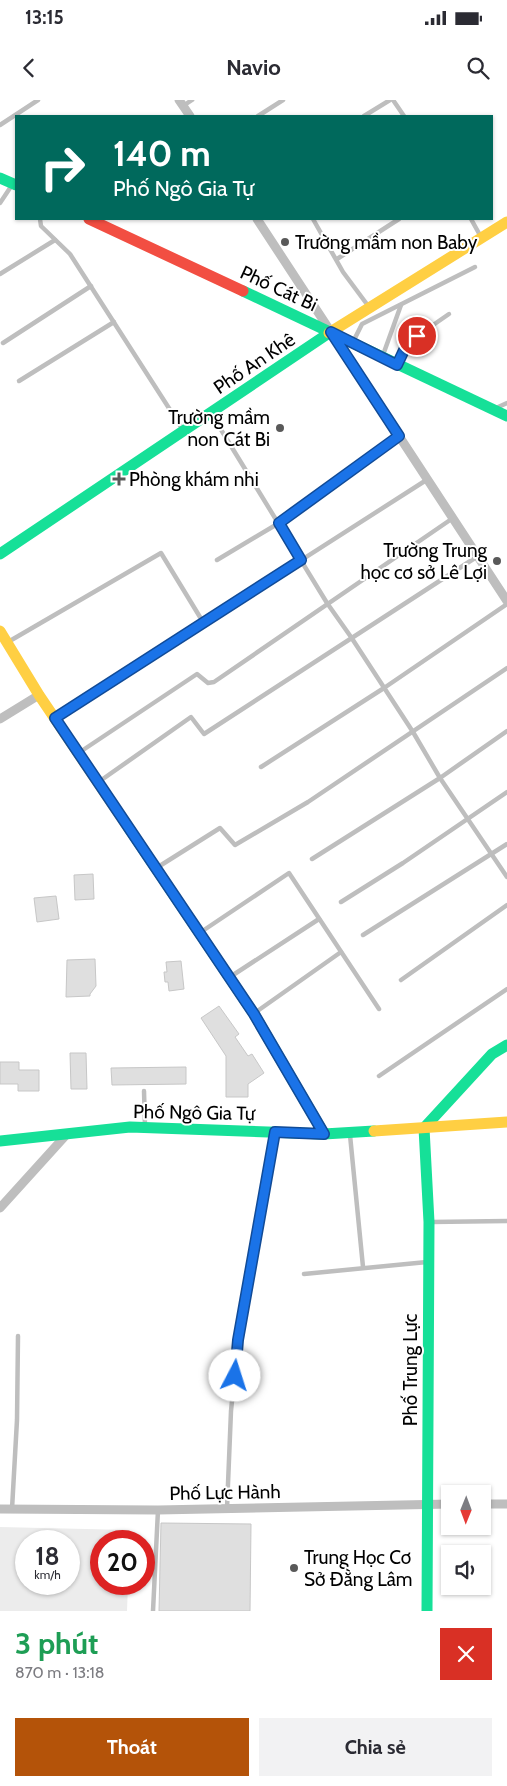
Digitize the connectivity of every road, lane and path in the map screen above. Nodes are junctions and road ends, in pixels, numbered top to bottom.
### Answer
1 (24, 100) edge
2 (38, 100) edge
3 (192, 100) edge
4 (283, 100) edge
5 (390, 100) edge
6 (394, 100) edge
7 (181, 103) edge
8 (28, 106) junction
9 (189, 115) edge
10 (260, 115) edge
11 (366, 115) edge
12 (403, 115) edge
13 (0, 125) edge
14 (0, 178) edge
15 (15, 184) edge
16 (0, 203) edge
17 (40, 220) edge
18 (91, 220) edge
19 (258, 220) edge
20 (314, 220) edge
21 (397, 220) edge
22 (472, 220) edge
23 (507, 222) edge
24 (482, 238) junction
25 (55, 240) junction
26 (337, 260) junction
27 (475, 268) dead end
28 (0, 274) edge
29 (91, 286) junction
30 (401, 305) junction
31 (370, 308) junction
32 (450, 314) dead end
33 (114, 322) junction
34 (331, 332) junction
35 (3, 343) dead end
36 (352, 343) junction
37 (383, 358) junction
38 (397, 365) junction
39 (19, 381) dead end
40 (507, 403) edge
41 (492, 409) junction
42 (211, 413) junction
43 (507, 416) edge
44 (184, 431) junction
45 (399, 436) junction
46 (428, 479) junction
47 (453, 518) junction
48 (279, 523) junction
49 (0, 554) edge
50 (478, 556) junction
51 (217, 560) dead end
52 (301, 560) junction
53 (507, 600) edge
54 (327, 603) junction
55 (507, 604) edge
56 (203, 622) junction
57 (0, 631) edge
58 (351, 637) junction
59 (7, 643) junction
60 (507, 668) edge
61 (384, 688) junction
62 (39, 695) junction
63 (55, 718) junction
64 (0, 719) edge
65 (507, 731) edge
66 (413, 732) junction
67 (78, 753) junction
68 (261, 767) dead end
69 (440, 778) junction
70 (98, 782) junction
71 (507, 792) edge
72 (468, 819) junction
73 (507, 844) edge
74 (492, 855) junction
75 (312, 859) dead end
76 (157, 868) junction
77 (507, 877) edge
78 (341, 902) dead end
79 (507, 905) edge
80 (319, 919) junction
81 (200, 933) junction
82 (363, 935) dead end
83 (341, 952) junction
84 (229, 977) junction
85 (401, 980) dead end
86 (507, 989) edge
87 (379, 1009) dead end
88 (254, 1014) junction
89 (507, 1045) edge
90 (379, 1076) dead end
91 (144, 1091) dead end
92 (507, 1122) edge
93 (145, 1128) junction
94 (424, 1128) junction
95 (275, 1132) junction
96 (350, 1133) junction
97 (67, 1134) junction
98 (324, 1134) junction
99 (0, 1141) edge
100 (0, 1208) edge
101 (429, 1222) junction
102 (507, 1222) edge
103 (428, 1262) junction
104 (363, 1267) junction
105 (304, 1274) dead end
106 (18, 1336) dead end
107 (427, 1504) junction
108 (441, 1504) edge
109 (491, 1504) edge
110 (507, 1504) edge
111 (227, 1508) junction
112 (0, 1509) edge
113 (12, 1509) junction
114 (158, 1510) junction
115 (153, 1611) edge
116 (428, 1611) edge

1 - 8 lane
2 - 8 lane
3 - 7 lane
4 - 10 lane
5 - 11 lane
6 - 12 lane
7 - 9 street
8 - 13 lane
14 - 15 street
15 - 16 lane
17 - 25 lane
18 - 34 street, Phố Cát Bi
19 - 34 street
20 - 26 lane
21 - 26 lane
22 - 24 lane
23 - 24 street, Phố An Khê
24 - 31 street, Phố An Khê
25 - 28 lane
25 - 29 lane
26 - 31 lane
27 - 30 lane
29 - 33 lane
29 - 35 lane
30 - 36 lane
30 - 37 lane
31 - 34 street, Phố An Khê
32 - 38 lane
33 - 39 lane
33 - 44 lane
34 - 36 street, Phố Cát Bi
34 - 42 street, Phố An Khê
34 - 45 street
36 - 37 street, Phố Cát Bi
37 - 38 street, Phố Cát Bi
38 - 41 street, Phố Cát Bi
40 - 41 lane
41 - 43 street, Phố Cát Bi
42 - 44 street, Phố An Khê
42 - 48 lane
44 - 49 street, Phố An Khê
45 - 46 street
45 - 48 lane
46 - 47 street
46 - 52 lane
47 - 50 street
47 - 54 lane
48 - 51 lane
48 - 52 lane
50 - 53 street
50 - 58 lane
52 - 54 lane
52 - 56 lane
54 - 58 lane
54 - 67 lane
55 - 61 lane
56 - 59 lane
56 - 63 lane
57 - 59 street
58 - 61 lane
58 - 70 lane
59 - 62 street
60 - 66 lane
61 - 66 lane
61 - 68 lane
62 - 63 street
62 - 64 street
63 - 67 street
65 - 69 lane
66 - 69 lane
66 - 76 lane
67 - 70 street
69 - 72 lane
69 - 75 lane
70 - 76 street
71 - 72 lane
72 - 74 lane
72 - 78 lane
73 - 74 lane
74 - 77 lane
74 - 82 lane
76 - 81 street
79 - 85 lane
80 - 81 lane
80 - 83 lane
80 - 84 lane
81 - 84 street
83 - 87 lane
83 - 88 lane
84 - 88 street
86 - 90 lane
88 - 98 street
89 - 94 street
91 - 93 lane
92 - 94 street, Phố Ngô Gia Tự
93 - 95 street, Phố Ngô Gia Tự
93 - 97 street, Phố Ngô Gia Tự
94 - 96 street, Phố Ngô Gia Tự
94 - 101 street, Phố Trung Lực
95 - 98 street, Phố Ngô Gia Tự
95 - 111 lane
96 - 98 street, Phố Ngô Gia Tự
96 - 104 lane
97 - 99 street, Phố Ngô Gia Tự
97 - 100 street
101 - 102 lane
101 - 103 street, Phố Trung Lực
103 - 104 lane
103 - 107 street, Phố Trung Lực
104 - 105 lane
106 - 113 lane
107 - 108 street, Phố Lực Hành
107 - 111 street, Phố Lực Hành
107 - 116 street, Phố Trung Lực
109 - 110 street
111 - 114 street, Phố Lực Hành
112 - 113 street, Phố Lực Hành
113 - 114 street, Phố Lực Hành
114 - 115 lane

